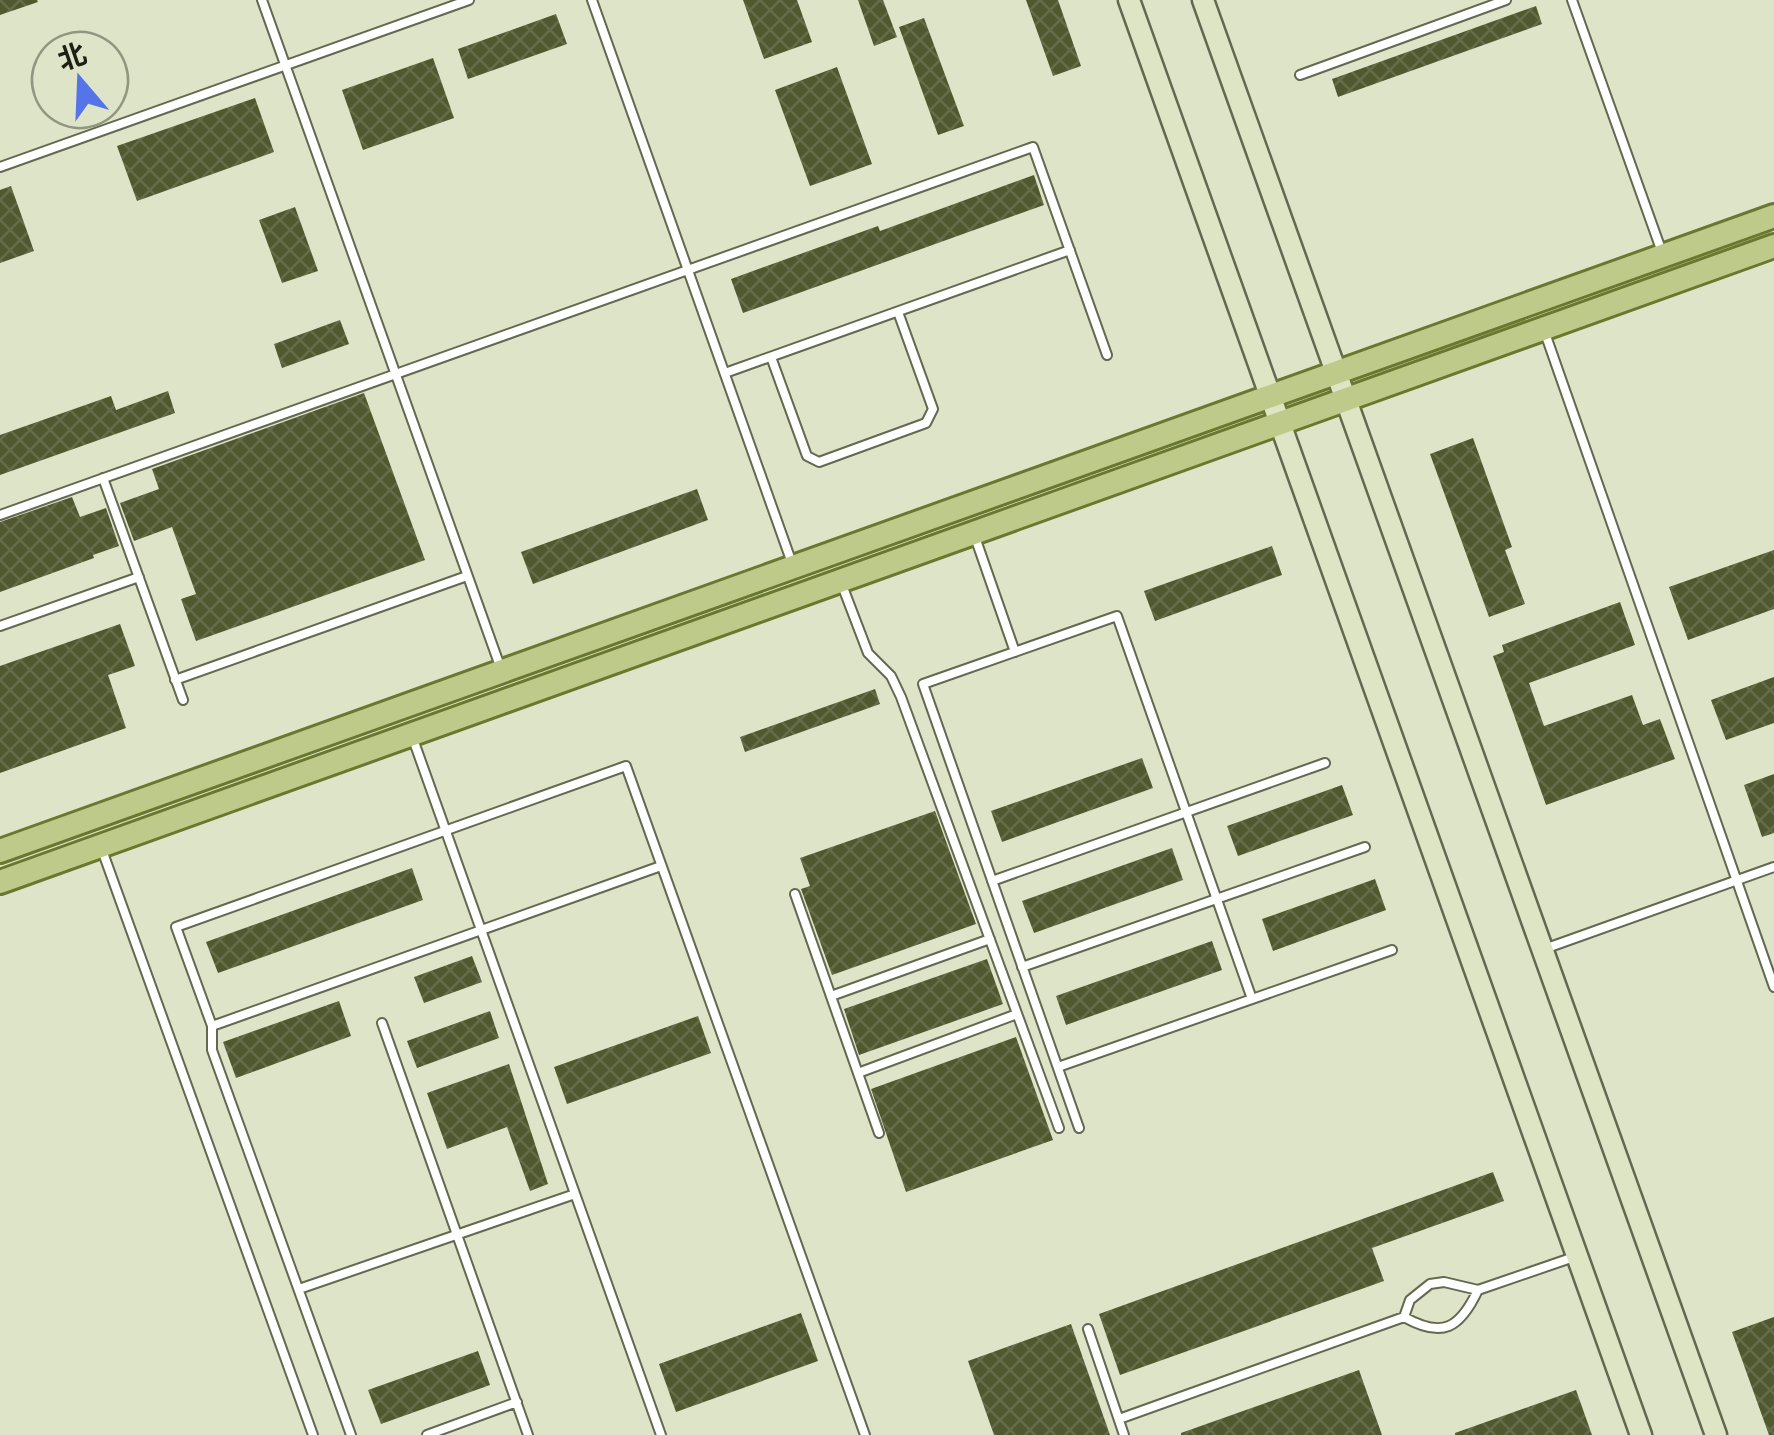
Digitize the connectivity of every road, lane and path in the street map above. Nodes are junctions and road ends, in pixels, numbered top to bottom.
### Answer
1 (262, 0) edge
2 (469, 0) edge
3 (592, 0) edge
4 (1129, 0) edge
5 (1203, 0) edge
6 (1506, 0) edge
7 (1572, 0) edge
8 (286, 65) junction
9 (1300, 74) dead end
10 (0, 167) edge
11 (1774, 216) edge
12 (1774, 246) edge
13 (1070, 250) junction
14 (1663, 256) junction
15 (688, 270) junction
16 (898, 312) junction
17 (1544, 329) junction
18 (1107, 354) dead end
19 (772, 357) junction
20 (1336, 373) junction
21 (396, 374) junction
22 (725, 374) junction
23 (1270, 396) junction
24 (1346, 400) junction
25 (1280, 424) junction
26 (104, 478) junction
27 (0, 515) edge
28 (974, 533) junction
29 (794, 567) junction
30 (468, 576) junction
31 (139, 577) junction
32 (840, 581) junction
33 (0, 626) edge
34 (1016, 652) junction
35 (502, 672) junction
36 (176, 680) junction
37 (182, 700) dead end
38 (412, 734) junction
39 (1325, 763) dead end
40 (1186, 812) junction
41 (446, 830) junction
42 (101, 846) junction
43 (1365, 846) dead end
44 (0, 851) edge
45 (661, 866) junction
46 (1774, 868) edge
47 (992, 880) junction
48 (1737, 881) junction
49 (0, 882) edge
50 (796, 894) dead end
51 (1216, 899) junction
52 (481, 930) junction
53 (990, 939) junction
54 (1392, 950) dead end
55 (1542, 950) junction
56 (1022, 967) junction
57 (1774, 987) edge
58 (831, 996) junction
59 (1252, 999) junction
60 (1017, 1014) junction
61 (382, 1023) dead end
62 (212, 1026) junction
63 (1058, 1068) junction
64 (858, 1073) junction
65 (1059, 1128) dead end
66 (1079, 1128) dead end
67 (879, 1133) dead end
68 (575, 1194) junction
69 (457, 1235) junction
70 (1578, 1256) junction
71 (299, 1290) junction
72 (1478, 1290) junction
73 (1404, 1317) junction
74 (1088, 1329) dead end
75 (517, 1402) junction
76 (1119, 1419) junction
77 (313, 1435) edge
78 (352, 1435) edge
79 (427, 1435) edge
80 (528, 1435) edge
81 (661, 1435) edge
82 (864, 1435) edge
83 (1124, 1435) edge
84 (1642, 1435) edge
85 (1716, 1435) edge

1 - 8 lane
2 - 8 lane
3 - 15 lane
4 - 23 street
5 - 20 street
6 - 9 lane
7 - 14 lane
8 - 10 lane
8 - 21 lane
11 - 14 main road
12 - 17 main road
13 - 15 lane
13 - 16 lane
13 - 18 lane
14 - 20 main road
15 - 21 lane
15 - 22 lane
16 - 19 lane
16 - 19 lane
17 - 24 main road
17 - 48 lane
19 - 22 lane
20 - 23 main road
20 - 24 street
21 - 26 lane
21 - 30 lane
22 - 29 lane
23 - 25 street
23 - 29 main road
24 - 25 main road
24 - 55 street
25 - 28 main road
25 - 70 street
26 - 27 lane
26 - 31 lane
28 - 32 main road
28 - 34 lane
29 - 35 main road
30 - 35 lane
30 - 36 lane
31 - 33 lane
31 - 36 lane
32 - 38 main road
32 - 53 lane
34 - 40 lane
34 - 47 lane
35 - 44 main road
36 - 37 lane
38 - 41 lane
38 - 42 main road
39 - 40 lane
40 - 47 lane
40 - 51 lane
41 - 45 lane
41 - 52 lane
41 - 62 lane
42 - 49 main road
42 - 77 lane
43 - 51 lane
45 - 52 lane
45 - 82 lane
46 - 48 lane
47 - 56 lane
48 - 55 lane
48 - 57 lane
50 - 58 lane
51 - 56 lane
51 - 59 lane
52 - 62 lane
52 - 68 lane
53 - 58 lane
53 - 60 lane
54 - 59 lane
55 - 85 street
56 - 63 lane
58 - 64 lane
59 - 63 lane
60 - 64 lane
60 - 65 lane
61 - 69 lane
62 - 71 lane
63 - 66 lane
64 - 67 lane
68 - 69 lane
68 - 81 lane
69 - 71 lane
69 - 75 lane
70 - 72 lane
70 - 84 street
71 - 78 lane
72 - 73 lane
72 - 73 lane
73 - 76 lane
74 - 76 lane
75 - 79 lane
75 - 80 lane
76 - 83 lane

